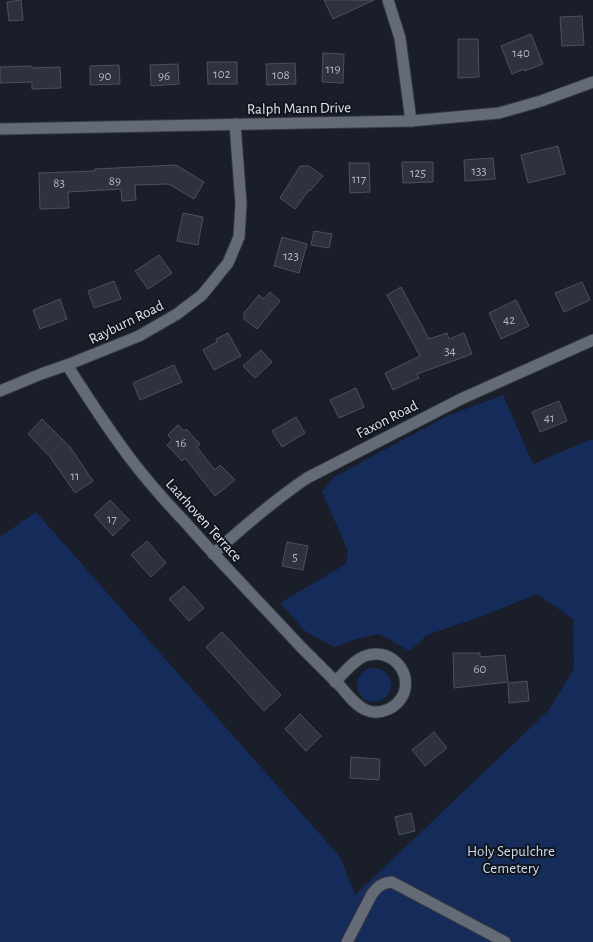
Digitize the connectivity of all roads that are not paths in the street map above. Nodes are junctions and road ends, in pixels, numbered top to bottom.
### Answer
1 (388, 0) edge
2 (593, 82) edge
3 (411, 121) junction
4 (235, 124) junction
5 (0, 128) edge
6 (593, 340) edge
7 (67, 365) junction
8 (0, 391) edge
9 (213, 554) junction
10 (335, 682) junction
11 (347, 942) edge
12 (505, 942) edge

1 - 3 street
2 - 3 street, Ralph Mann Drive
3 - 4 street, Ralph Mann Drive
4 - 5 street, Ralph Mann Drive
4 - 7 street, Rayburn Road
6 - 9 street, Faxon Road
7 - 8 street, Rayburn Road
7 - 9 street, Laarhoven Terrace
9 - 10 street, Laarhoven Terrace
10 - 10 street, Laarhoven Terrace
11 - 12 street

